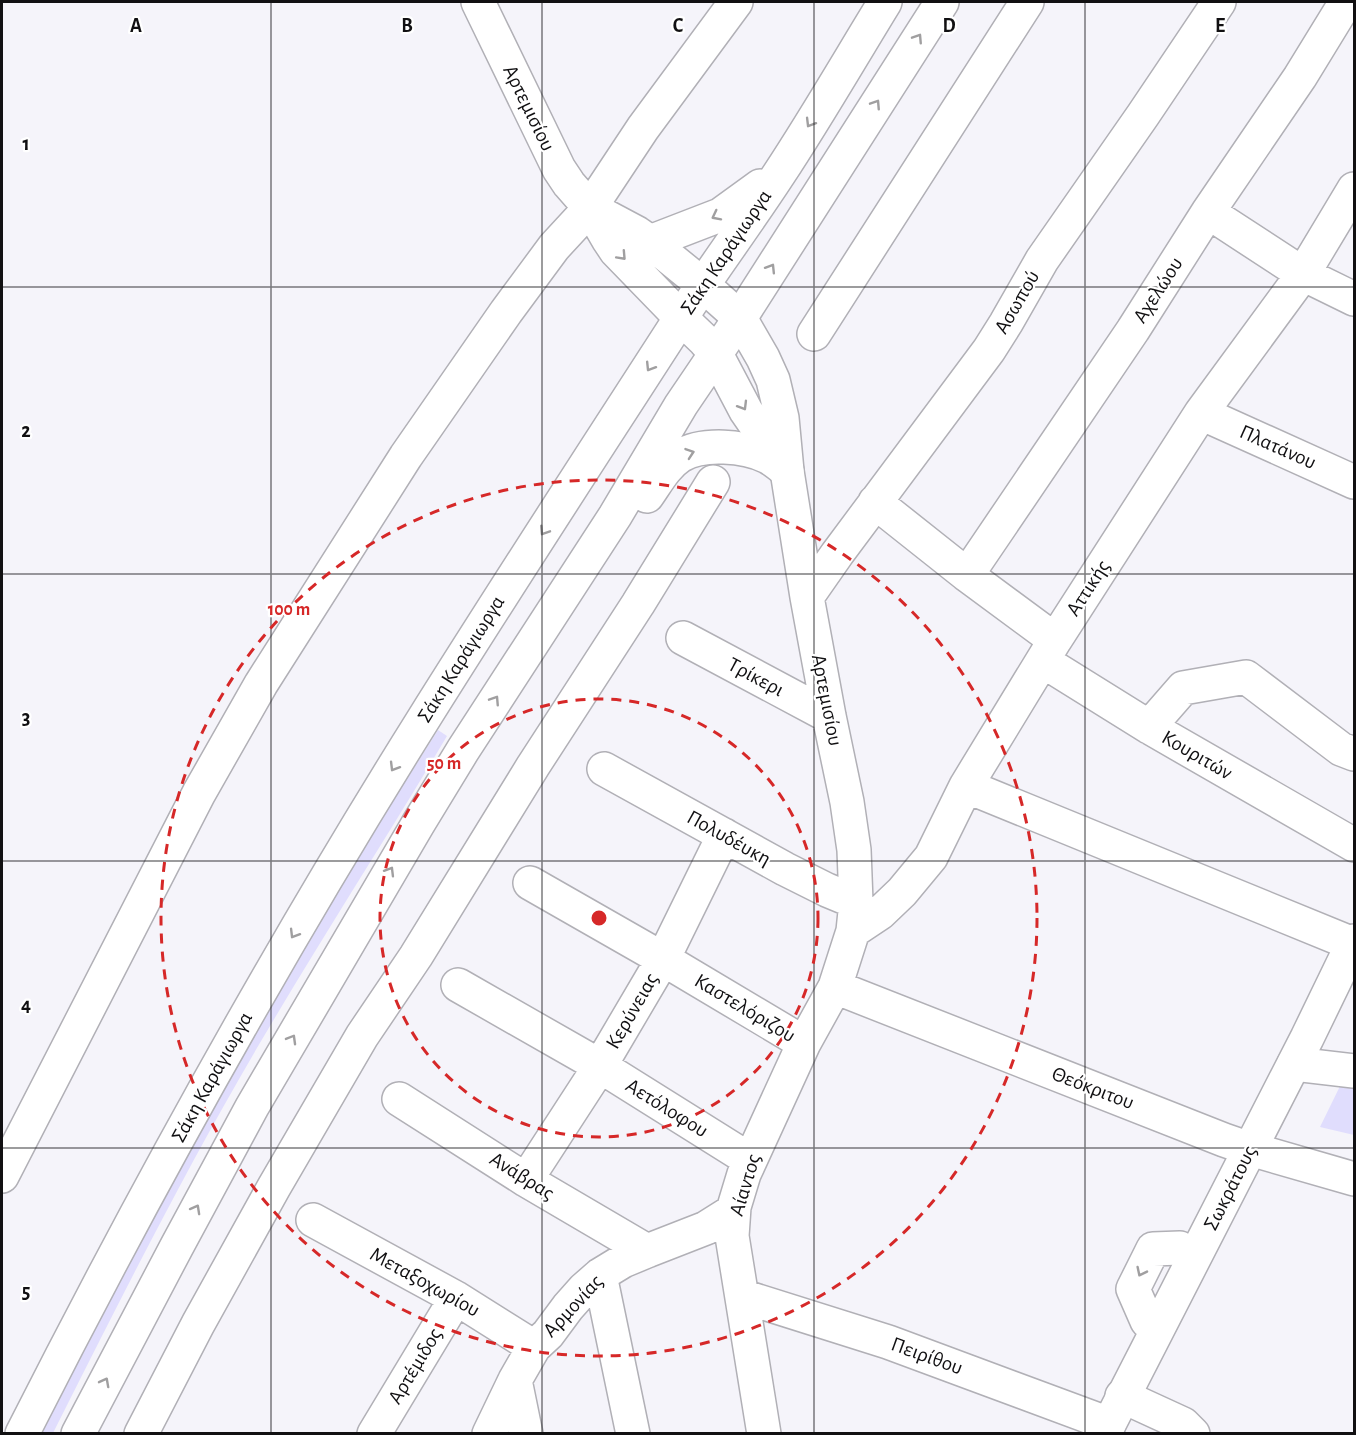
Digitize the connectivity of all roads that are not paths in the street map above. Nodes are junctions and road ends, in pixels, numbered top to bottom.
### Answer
1 (478, 2) edge
2 (736, 2) edge
3 (885, 2) edge
4 (942, 2) edge
5 (1027, 2) edge
6 (1219, 2) edge
7 (1346, 2) edge
8 (782, 171) junction
9 (1354, 189) edge
10 (590, 208) junction
11 (1208, 212) junction
12 (650, 242) junction
13 (1303, 274) junction
14 (703, 285) junction
15 (1354, 299) edge
16 (681, 318) junction
17 (740, 318) junction
18 (814, 334) dead end
19 (716, 354) junction
20 (1201, 413) junction
21 (787, 471) junction
22 (713, 482) dead end
23 (1354, 482) edge
24 (876, 502) junction
25 (615, 516) junction
26 (967, 575) junction
27 (807, 597) junction
28 (683, 638) dead end
29 (1049, 650) junction
30 (829, 717) junction
31 (1149, 727) junction
32 (1354, 754) edge
33 (604, 769) dead end
34 (966, 786) junction
35 (724, 835) junction
36 (1354, 845) edge
37 (530, 883) dead end
38 (854, 916) junction
39 (1354, 943) edge
40 (663, 959) junction
41 (458, 985) dead end
42 (834, 987) junction
43 (804, 1043) junction
44 (1294, 1064) junction
45 (600, 1066) junction
46 (1354, 1071) edge
47 (399, 1099) dead end
48 (1250, 1149) junction
49 (750, 1160) junction
50 (2, 1176) edge
51 (1354, 1179) edge
52 (526, 1180) junction
53 (733, 1211) junction
54 (313, 1220) dead end
55 (1180, 1248) dead end
56 (646, 1251) junction
57 (600, 1275) junction
58 (742, 1296) junction
59 (456, 1298) junction
60 (1147, 1321) dead end
61 (534, 1347) junction
62 (515, 1380) junction
63 (1112, 1418) edge
64 (22, 1434) edge
65 (78, 1434) edge
66 (141, 1434) edge
67 (374, 1434) edge
68 (489, 1434) edge
69 (526, 1434) edge
70 (633, 1434) edge
71 (764, 1434) edge
72 (1193, 1434) edge

1 - 10 street, Αρτεμισίου
2 - 10 street
3 -> 8 street, Σάκη Καράγιωργα
17 -> 4 street
5 - 18 street
6 - 24 street, Ασωπού
7 - 11 street, Αχελώου
8 -> 12 street
8 - 14 street, Σάκη Καράγιωργα
9 - 13 street, Αττικής
10 - 12 street, Αρτεμισίου
10 -> 16 street
10 - 50 street
11 - 13 street
11 - 26 street, Αχελώου
12 - 14 street, Αρτεμισίου
13 - 15 street
13 - 20 street, Αττικής
14 - 16 street, Σάκη Καράγιωργα
14 - 17 street, Αρτεμισίου
16 - 19 street
16 -> 64 street, Σάκη Καράγιωργα
17 - 19 street
17 - 21 street, Αρτεμισίου
19 -> 21 street
19 - 25 street
20 - 23 street, Πλατάνου
20 - 29 street, Αττικής
25 -> 21 street
21 - 27 street, Αρτεμισίου
22 - 66 street
24 - 26 street, Κουριτών
24 - 27 street, Ασωπού
65 -> 25 street
26 - 29 street, Κουριτών
27 - 30 street, Αρτεμισίου
28 - 30 street, Τρίκερι
29 - 31 street, Κουριτών
29 - 34 street, Αττικής
30 - 38 street, Αρτεμισίου
31 - 32 street
31 - 36 street, Κουριτών
33 - 35 street, Πολυδέυκη
34 - 38 street, Αττικής
34 - 39 street
35 - 38 street, Πολυδέυκη
35 - 40 street, Κερύνειας
37 - 40 street, Καστελόριζου
38 - 42 street
39 - 44 street, Σωκράτους
40 - 43 street, Καστελόριζου
40 - 45 street, Κερύνειας
41 - 45 street, Αετόλοφου
42 - 43 street, Αίαντoς
42 - 48 street, Θεόκριτου
43 - 49 street, Αίαντoς
44 - 46 street
44 - 48 street, Σωκράτους
45 - 49 street, Αετόλοφου
45 - 52 street, Κερύνειας
47 - 52 street, Ανάβρας
48 - 51 street, Θεόκριτου
48 - 63 street, Σωκράτους
49 - 53 street, Αίαντoς
52 - 56 street, Ανάβρας
53 - 56 street, Αρμονίας
53 - 58 street, Αίαντoς
54 - 59 street, Μεταξοχωρίου
55 -> 60 street
56 - 57 street, Αρμονίας
57 - 61 street, Αρμονίας
57 - 70 street
58 - 63 street, Πειρίθου
58 - 71 street, Αίαντoς
59 - 61 street, Μεταξοχωρίου
59 - 67 street, Αρτέμιδος
61 - 62 street, Αρμονίας
62 - 68 street, Αρμονίας
62 - 69 street
63 - 72 street, Πειρίθου

